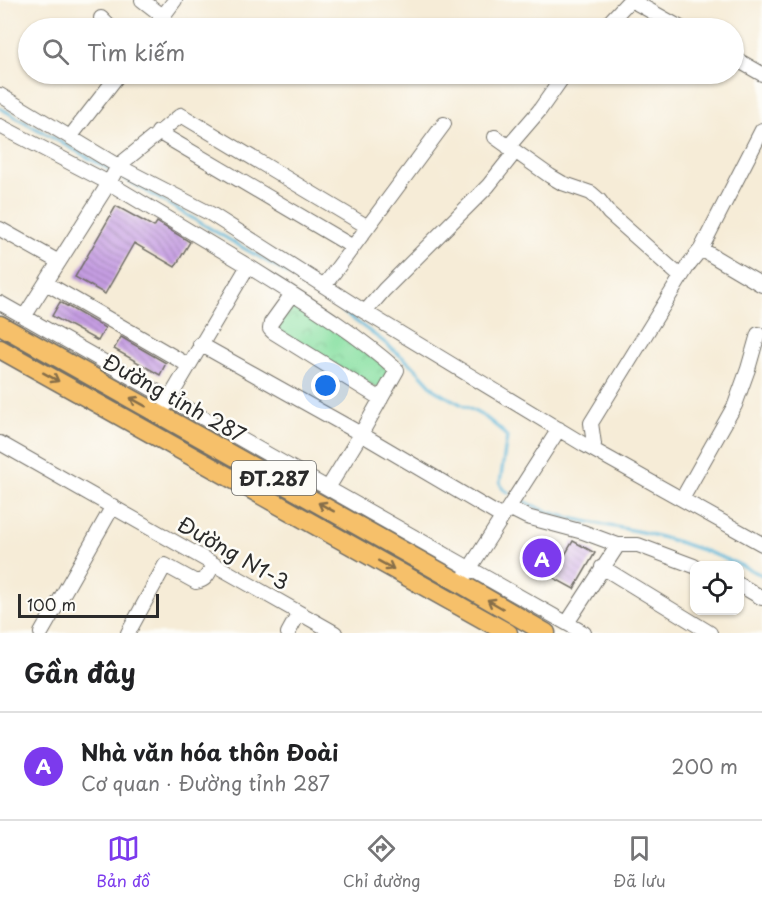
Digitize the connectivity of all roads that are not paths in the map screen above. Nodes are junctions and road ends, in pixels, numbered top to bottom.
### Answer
1 (142, 0) edge
2 (175, 0) edge
3 (631, 0) edge
4 (164, 16) joint
5 (614, 18) edge
6 (663, 18) edge
7 (744, 64) edge
8 (762, 74) edge
9 (111, 84) edge
10 (558, 84) edge
11 (0, 95) edge
12 (444, 124) dead end
13 (0, 126) edge
14 (762, 130) edge
15 (158, 132) junction
16 (70, 137) junction
17 (495, 137) dead end
18 (511, 149) junction
19 (118, 166) junction
20 (110, 183) junction
21 (368, 227) junction
22 (0, 229) edge
23 (353, 247) junction
24 (701, 249) junction
25 (59, 262) junction
26 (248, 266) junction
27 (681, 277) junction
28 (46, 283) junction
29 (762, 285) edge
30 (324, 286) junction
31 (292, 294) junction
32 (0, 303) edge
33 (365, 312) junction
34 (24, 317) junction
35 (6, 329) edge
36 (758, 334) dead end
37 (200, 344) junction
38 (1, 350) edge
39 (188, 365) junction
40 (169, 398) junction
41 (381, 399) junction
42 (160, 414) junction
43 (559, 429) junction
44 (361, 434) junction
45 (0, 442) edge
46 (593, 449) junction
47 (328, 488) junction
48 (682, 499) junction
49 (113, 507) junction
50 (506, 512) junction
51 (762, 544) edge
52 (618, 545) junction
53 (213, 564) junction
54 (690, 564) edge
55 (602, 567) junction
56 (465, 576) junction
57 (744, 587) edge
58 (762, 598) edge
59 (299, 613) junction
60 (567, 623) junction
61 (41, 633) edge
62 (128, 633) edge
63 (288, 633) edge
64 (335, 633) edge
65 (508, 633) edge
66 (546, 633) edge
67 (584, 633) edge
68 (710, 633) edge

1 - 4 street
2 - 4 street
3 - 5 street
3 - 6 street
7 - 8 street
9 - 16 street
10 - 18 street
11 - 16 street
12 - 21 street
13 - 20 street
14 - 24 street
15 - 19 street
15 - 21 street
15 - 23 street
16 - 19 street
17 - 18 street
18 - 27 street
18 - 33 street
19 - 20 street
19 - 30 street
20 - 25 street
20 - 26 street
21 - 23 street
22 - 25 street
23 - 30 street
24 - 27 street
24 - 29 street
25 - 28 street
26 - 31 street
26 - 37 street
27 - 46 street
28 - 34 street
28 - 39 street
30 - 33 street
31 - 41 street
31 - 41 street
32 - 34 street
33 - 43 street
34 - 40 street
35 - 38 main road
42 -> 35 main road, Đường tỉnh 287 / ĐT.287
36 - 48 street
37 - 39 street
37 - 44 street
38 -> 65 main road, Đường tỉnh 287 / ĐT.287
39 - 40 street
40 - 42 street
40 - 47 street
41 - 44 street
56 -> 42 main road, Đường tỉnh 287 / ĐT.287
43 - 46 street
43 - 50 street
44 - 47 street
44 - 50 street
45 - 49 street, Đường N1-3
46 - 48 street
47 - 56 street
48 - 51 street
49 - 53 street, Đường N1-3
49 - 61 street
50 - 52 street
50 - 56 street
52 - 54 street
52 - 55 street
53 - 59 street, Đường N1-3
53 - 62 street
55 - 60 street
55 - 68 street
56 - 60 street
66 -> 56 main road, Đường tỉnh 287 / ĐT.287
57 - 58 street
59 - 63 street
59 - 64 street, Đường N1-3
60 - 67 street

